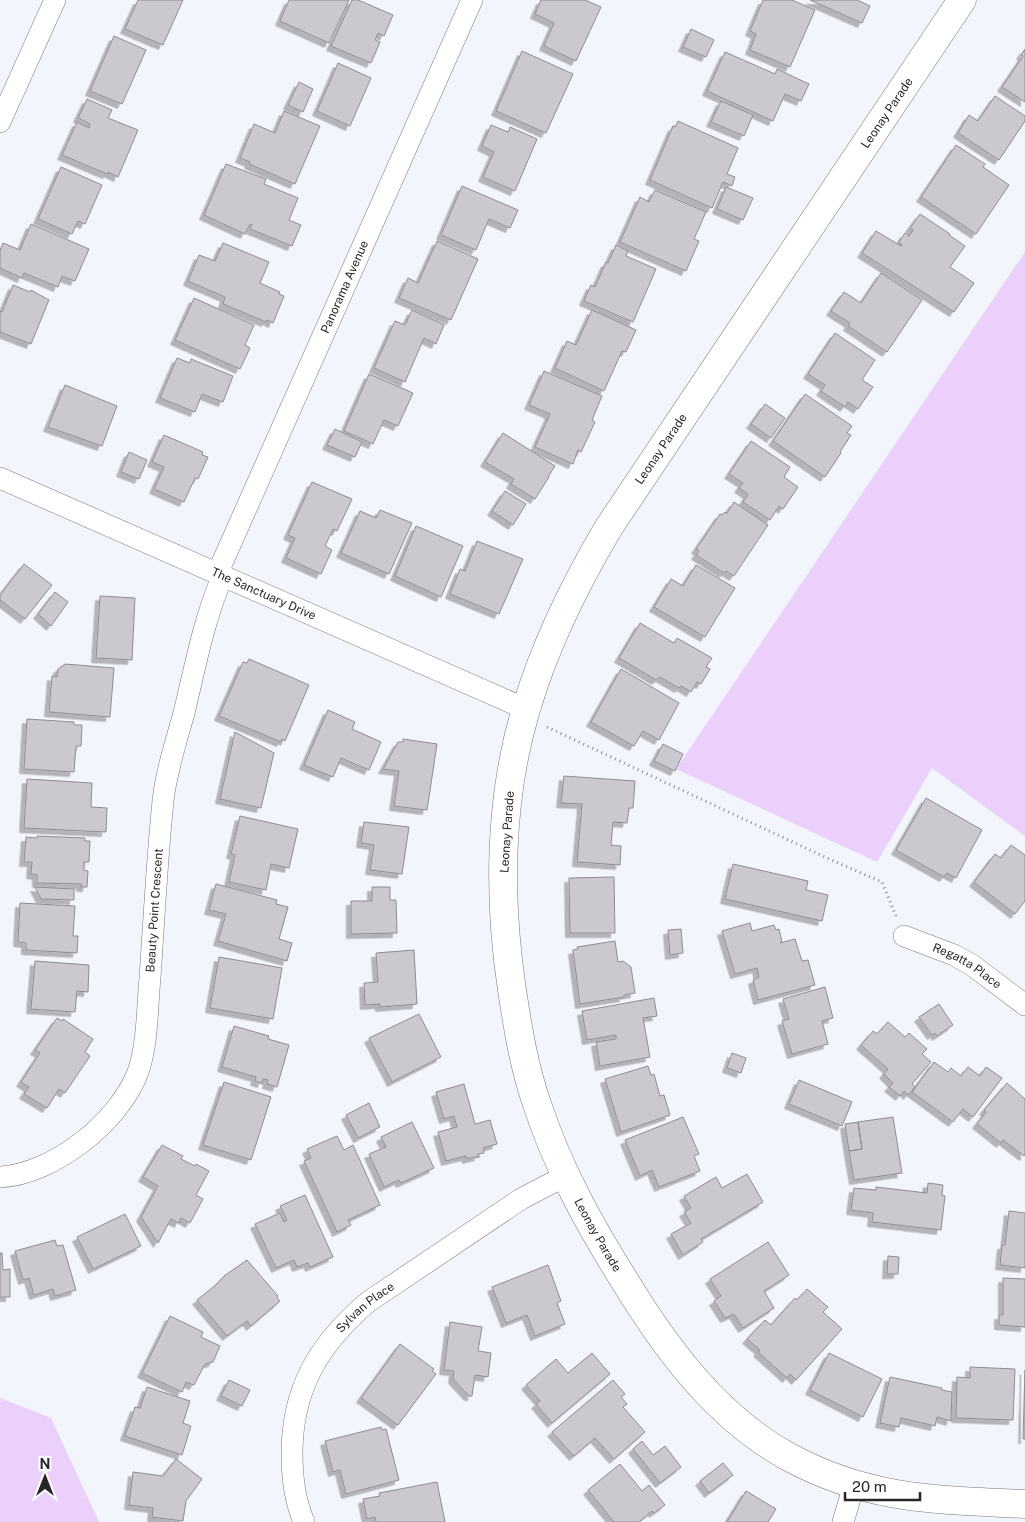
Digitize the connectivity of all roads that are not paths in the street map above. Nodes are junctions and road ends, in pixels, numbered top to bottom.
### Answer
1 (55, 0) edge
2 (472, 0) edge
3 (962, 0) edge
4 (0, 122) edge
5 (0, 478) edge
6 (220, 574) junction
7 (526, 709) junction
8 (904, 936) road end
9 (1025, 1005) edge
10 (565, 1176) junction
11 (0, 1177) edge
12 (854, 1485) junction
13 (1025, 1504) edge
14 (304, 1522) edge
15 (842, 1522) edge

1 - 4 street
2 - 6 street, Panorama Avenue
3 - 7 street, Leonay Parade
5 - 6 street, The Sanctuary Drive
6 - 7 street, The Sanctuary Drive
6 - 11 street, Beauty Point Crescent
7 - 10 street, Leonay Parade
8 - 9 street, Regatta Place
10 - 12 street, Leonay Parade
10 - 14 street, Sylvan Place
12 - 13 street, Leonay Parade
12 - 15 street

